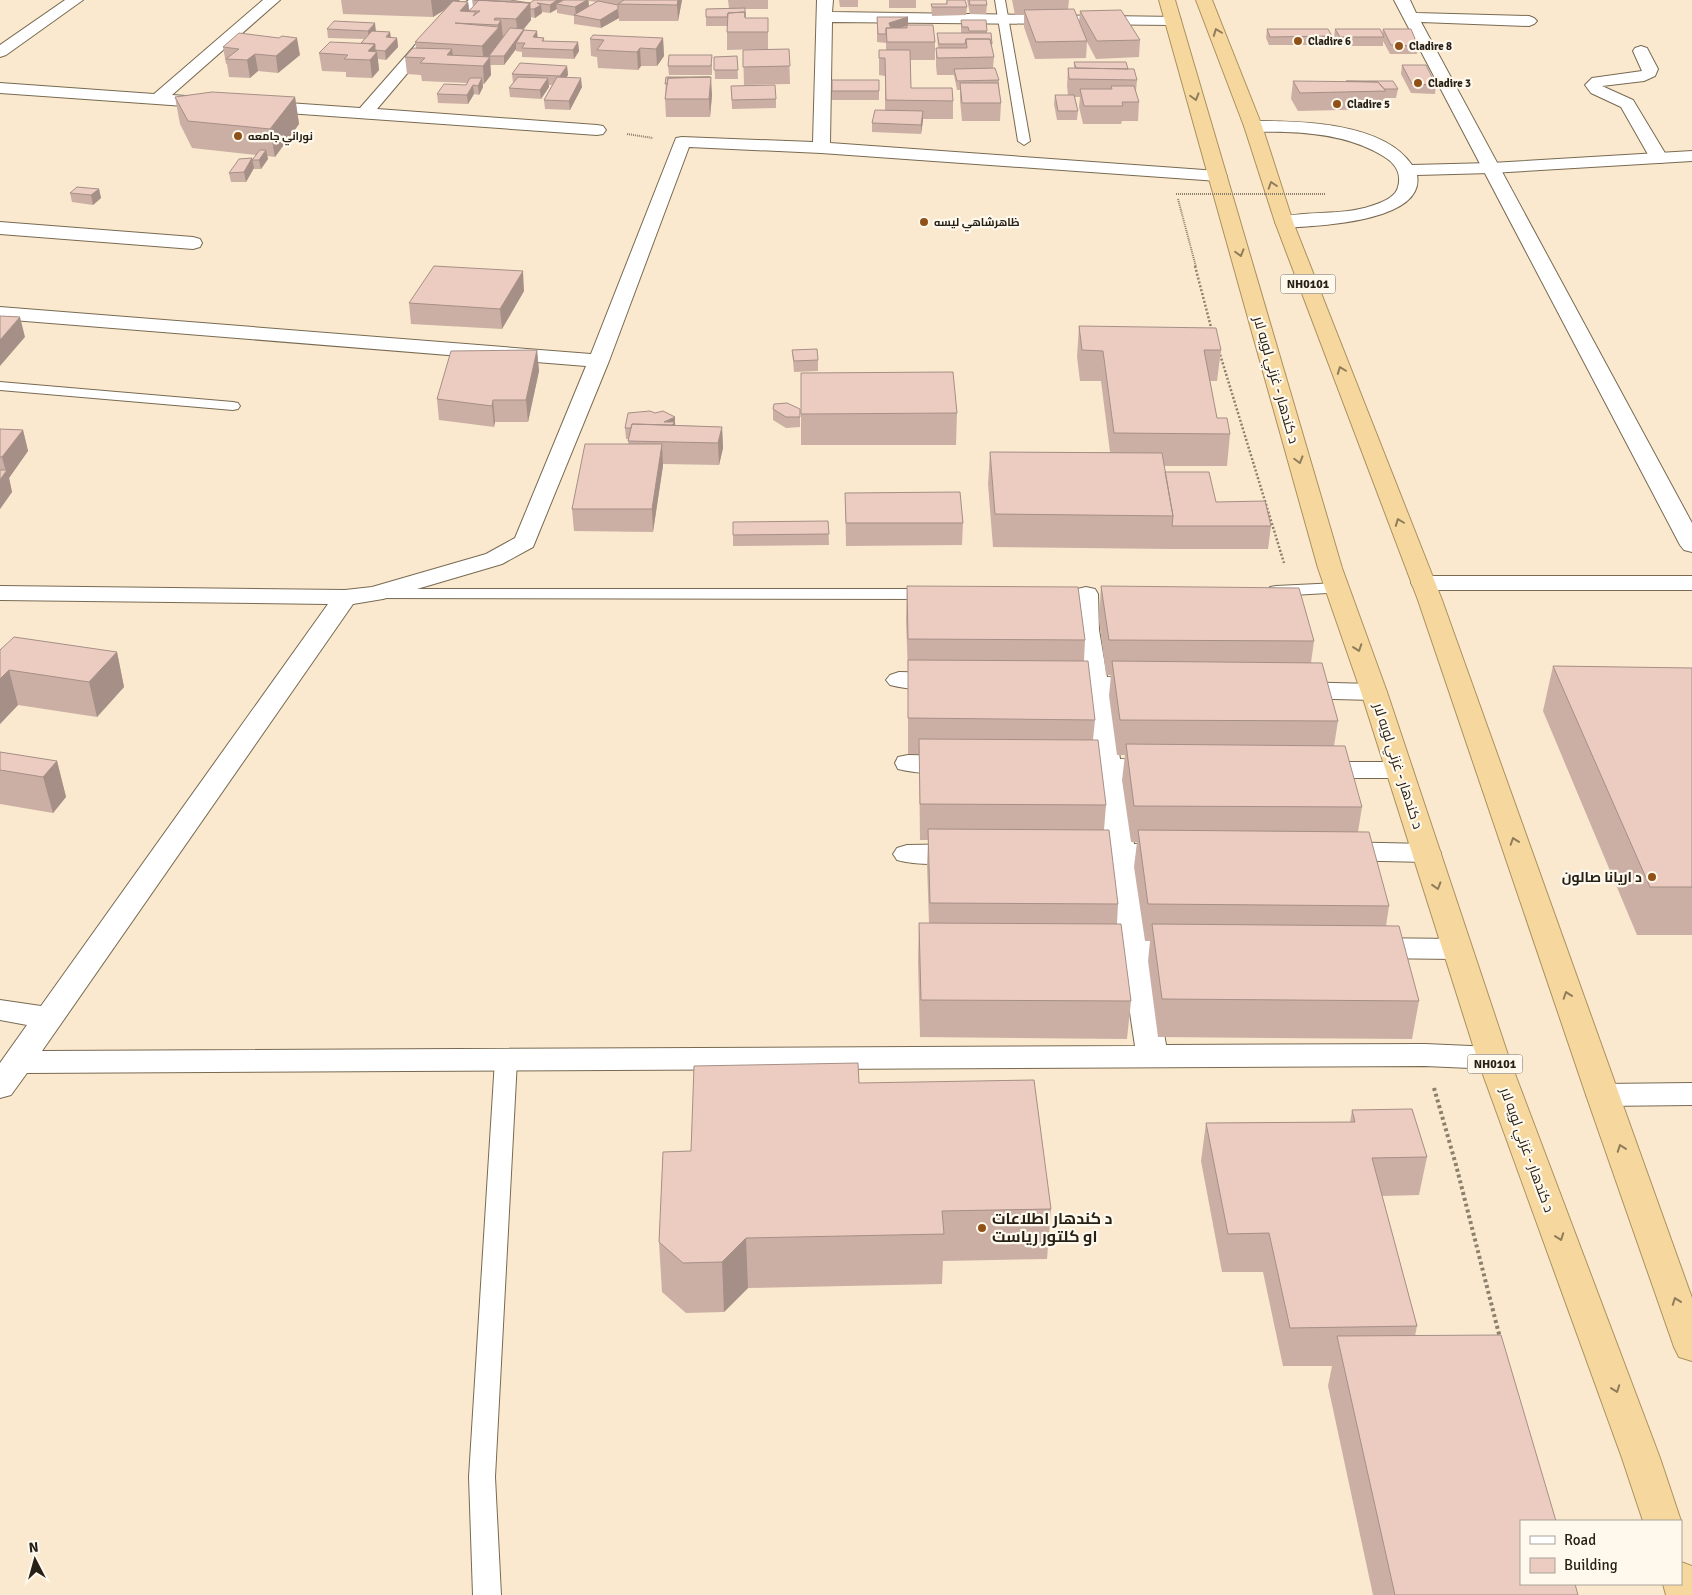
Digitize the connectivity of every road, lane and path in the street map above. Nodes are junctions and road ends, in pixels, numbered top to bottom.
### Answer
1 (75, 0) edge
2 (272, 0) edge
3 (480, 0) edge
4 (825, 0) edge
5 (1000, 0) edge
6 (1166, 0) edge
7 (1204, 0) edge
8 (1407, 8) edge
9 (825, 17) junction
10 (1004, 20) junction
11 (1173, 20) junction
12 (1530, 20) dead end
13 (1641, 51) dead end
14 (0, 52) edge
15 (0, 88) edge
16 (158, 99) junction
17 (227, 104) edge
18 (246, 105) edge
19 (364, 114) junction
20 (1253, 126) junction
21 (596, 130) joint
22 (682, 142) junction
23 (1024, 142) dead end
24 (821, 148) junction
25 (1692, 156) edge
26 (1659, 158) junction
27 (1491, 168) junction
28 (1408, 170) junction
29 (1218, 176) junction
30 (1176, 194) dead end
31 (1326, 194) dead end
32 (1284, 222) junction
33 (0, 228) edge
34 (193, 243) dead end
35 (0, 313) edge
36 (600, 361) junction
37 (0, 386) edge
38 (233, 406) dead end
39 (1692, 545) edge
40 (1423, 583) junction
41 (1692, 583) edge
42 (1338, 588) junction
43 (1262, 591) edge
44 (0, 593) edge
45 (374, 594) junction
46 (948, 594) edge
47 (1086, 594) dead end
48 (345, 597) junction
49 (899, 680) dead end
50 (968, 681) edge
51 (1026, 683) edge
52 (1095, 685) junction
53 (1174, 687) edge
54 (1272, 690) edge
55 (1374, 692) junction
56 (908, 763) dead end
57 (978, 764) edge
58 (1038, 766) edge
59 (1108, 767) junction
60 (1186, 768) edge
61 (1285, 770) edge
62 (1400, 770) junction
63 (1200, 852) edge
64 (1308, 852) edge
65 (994, 853) edge
66 (1053, 853) edge
67 (1121, 853) junction
68 (1426, 853) junction
69 (907, 854) dead end
70 (1345, 948) edge
71 (1136, 949) junction
72 (1215, 949) edge
73 (1457, 949) junction
74 (1057, 950) edge
75 (0, 1010) edge
76 (48, 1018) junction
77 (1152, 1056) junction
78 (1493, 1058) junction
79 (506, 1060) junction
80 (18, 1062) junction
81 (0, 1087) edge
82 (1692, 1094) edge
83 (1602, 1095) junction
84 (1692, 1347) edge
85 (1662, 1520) edge
86 (1682, 1582) edge
87 (487, 1595) edge
88 (1686, 1595) edge

1 - 14 street
2 - 16 street
3 - 19 street
4 - 9 street
5 - 10 lane
6 - 11 highway, د کندهار - غزني لويه لار / NH0101
20 -> 7 highway, NH0101
8 - 12 street
8 - 27 street
9 - 10 street
9 - 24 street
10 - 11 street
10 - 23 lane
11 -> 29 highway, د کندهار - غزني لويه لار / NH0101
13 - 26 street
15 - 16 street
16 - 17 street
18 - 19 street
19 - 21 street
20 - 28 street
32 -> 20 highway, NH0101
21 - 22 path
22 - 24 street
22 - 36 street
24 - 29 street
25 - 26 street
26 - 27 street
27 - 28 street
27 - 39 street
28 - 32 street
29 -> 42 highway, د کندهار - غزني لويه لار / NH0101
30 - 31 path, bridge
40 -> 32 highway, NH0101
33 - 34 street
35 - 36 street
36 - 45 street
37 - 38 lane
40 - 41 street
83 -> 40 highway, NH0101
42 - 43 lane
42 -> 55 highway, د کندهار - غزني لويه لار / NH0101
44 - 48 street
45 - 46 lane
45 - 48 street
47 - 52 street
48 - 76 street
49 - 50 street
51 - 52 street
52 - 53 street
52 - 59 street
54 - 55 street
55 - 62 highway, د کندهار - غزني لويه لار / NH0101
56 - 57 street
58 - 59 street
59 - 60 street
59 - 67 street
61 - 62 street
62 - 68 highway, د کندهار - غزني لويه لار / NH0101
63 - 67 street
64 - 68 street
65 - 69 street
66 - 67 street
67 - 71 street
68 -> 73 highway, د کندهار - غزني لويه لار / NH0101
70 - 73 street
71 - 72 street
71 - 74 street
71 - 77 street
73 - 78 highway, د کندهار - غزني لويه لار / NH0101
75 - 76 street
76 - 80 street
77 - 78 street
77 - 79 street
78 -> 85 highway, د کندهار - غزني لويه لار / NH0101
79 - 80 street
79 - 87 lane
80 - 81 street
82 - 83 street
84 -> 83 highway, NH0101
86 - 88 highway

